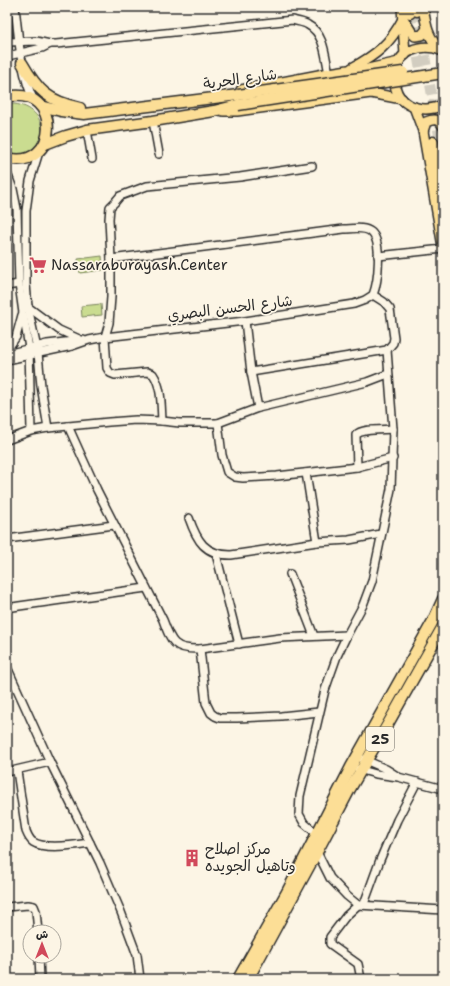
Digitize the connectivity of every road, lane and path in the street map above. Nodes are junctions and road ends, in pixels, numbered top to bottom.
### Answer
1 (15, 7) edge
2 (411, 10) edge
3 (7, 27) edge
4 (427, 29) junction
5 (19, 41) junction
6 (8, 42) junction
7 (50, 44) junction
8 (442, 51) edge
9 (405, 55) junction
10 (8, 56) edge
11 (21, 58) junction
12 (399, 62) junction
13 (443, 66) edge
14 (7, 67) edge
15 (368, 69) junction
16 (348, 70) junction
17 (328, 73) junction
18 (443, 73) edge
19 (371, 93) junction
20 (7, 97) edge
21 (214, 98) junction
22 (402, 99) junction
23 (238, 100) junction
24 (37, 103) junction
25 (443, 105) edge
26 (414, 107) junction
27 (108, 111) junction
28 (214, 111) junction
29 (153, 121) junction
30 (443, 126) edge
31 (87, 130) junction
32 (423, 131) junction
33 (42, 148) junction
34 (159, 154) dead end
35 (7, 158) edge
36 (92, 159) dead end
37 (443, 161) edge
38 (312, 166) dead end
39 (7, 174) edge
40 (443, 208) edge
41 (443, 248) edge
42 (378, 256) junction
43 (112, 259) junction
44 (19, 284) junction
45 (7, 286) edge
46 (373, 295) junction
47 (28, 307) junction
48 (22, 313) junction
49 (245, 321) junction
50 (105, 337) junction
51 (80, 340) junction
52 (89, 340) junction
53 (7, 350) edge
54 (33, 350) junction
55 (386, 350) junction
56 (7, 354) edge
57 (7, 360) edge
58 (251, 372) junction
59 (388, 374) junction
60 (258, 408) junction
61 (162, 421) junction
62 (218, 423) junction
63 (68, 426) junction
64 (48, 428) junction
65 (393, 429) junction
66 (32, 431) junction
67 (7, 440) edge
68 (393, 458) junction
69 (356, 467) junction
70 (306, 473) junction
71 (189, 518) dead end
72 (114, 525) junction
73 (381, 534) junction
74 (7, 539) edge
75 (317, 542) junction
76 (216, 554) junction
77 (290, 574) dead end
78 (146, 588) junction
79 (443, 599) edge
80 (7, 608) edge
81 (443, 626) edge
82 (347, 635) junction
83 (314, 636) junction
84 (239, 644) junction
85 (200, 649) junction
86 (7, 667) edge
87 (319, 712) junction
88 (50, 762) junction
89 (359, 766) junction
90 (17, 771) junction
91 (7, 772) edge
92 (417, 782) junction
93 (443, 789) edge
94 (317, 834) junction
95 (90, 843) junction
96 (317, 852) junction
97 (361, 905) junction
98 (7, 907) edge
99 (443, 910) edge
100 (37, 924) edge
101 (39, 964) edge
102 (40, 979) edge
103 (140, 979) edge
104 (238, 979) edge
105 (248, 979) edge
106 (361, 979) edge

1 - 5 street
2 - 4 main road
2 - 4 main road
2 - 9 main road
2 - 16 main road
3 - 6 street
4 - 8 main road
5 - 6 street
5 - 7 street
5 - 11 street
6 - 10 street
7 - 11 street
7 - 17 street
8 - 9 main road
9 - 12 main road
10 - 11 street
10 - 14 street
11 - 24 street
11 - 27 highway
12 - 15 main road
12 - 22 main road
13 - 23 highway, شارع الحرية, bridge
15 - 16 main road
15 - 19 main road
16 - 17 main road
17 - 21 main road
18 - 23 highway, شارع الحرية, bridge
19 - 22 main road
19 - 28 main road
20 - 24 highway, شارع الحرية
21 - 23 highway, شارع الحرية
21 - 27 highway, شارع الحرية
22 - 26 main road
23 - 28 highway, شارع الحرية
24 - 27 highway, شارع الحرية
24 - 33 highway
25 - 26 main road
26 - 32 main road
28 - 29 highway, شارع الحرية
29 - 31 highway, شارع الحرية
29 - 34 street
30 - 32 main road
31 - 33 highway, شارع الحرية
31 - 36 street
32 - 41 main road
33 - 35 highway, شارع الحرية
33 - 47 street
37 - 40 highway
38 - 43 street
39 - 44 street
41 - 42 street
42 - 43 street
42 - 46 street
43 - 50 street
44 - 45 street
44 - 48 street
46 - 49 street, شارع الحسن البصري
46 - 55 street
47 - 51 street
47 - 54 street
48 - 53 street
48 - 54 street
49 - 50 street, شارع الحسن البصري
49 - 58 street
50 - 52 street, شارع الحسن البصري
50 - 61 street
51 - 52 street, شارع الحسن البصري
51 - 54 street, شارع الحسن البصري
52 - 54 street, شارع الحسن البصري
54 - 56 street, شارع الحسن البصري
54 - 57 street, شارع الحسن البصري
54 - 64 street
54 - 66 street
55 - 58 street
55 - 59 street
58 - 60 street
59 - 60 street
59 - 65 street
60 - 62 street
61 - 62 street
61 - 63 street
62 - 70 street
63 - 64 street
63 - 72 street
64 - 66 street
65 - 68 street
65 - 69 street
66 - 67 street
68 - 69 street
68 - 73 street
69 - 70 street
70 - 75 street
71 - 76 street
72 - 74 street
72 - 78 street
73 - 75 street
73 - 82 street
75 - 76 street
76 - 84 street
77 - 83 street
78 - 80 street
78 - 85 street
79 - 89 highway, 25
81 - 89 highway, 25
82 - 83 street
82 - 87 street
83 - 84 street
84 - 85 street
85 - 87 street
86 - 88 street
87 - 94 street
88 - 90 street
88 - 95 street
89 - 92 street
89 - 94 highway, 25
89 - 96 highway, 25
90 - 91 street
90 - 95 street
92 - 93 street
92 - 97 street
94 - 104 highway, 25
95 - 103 street
96 - 97 street
96 - 105 highway, 25
97 - 99 street
97 - 106 street
98 - 100 street
101 - 102 street

